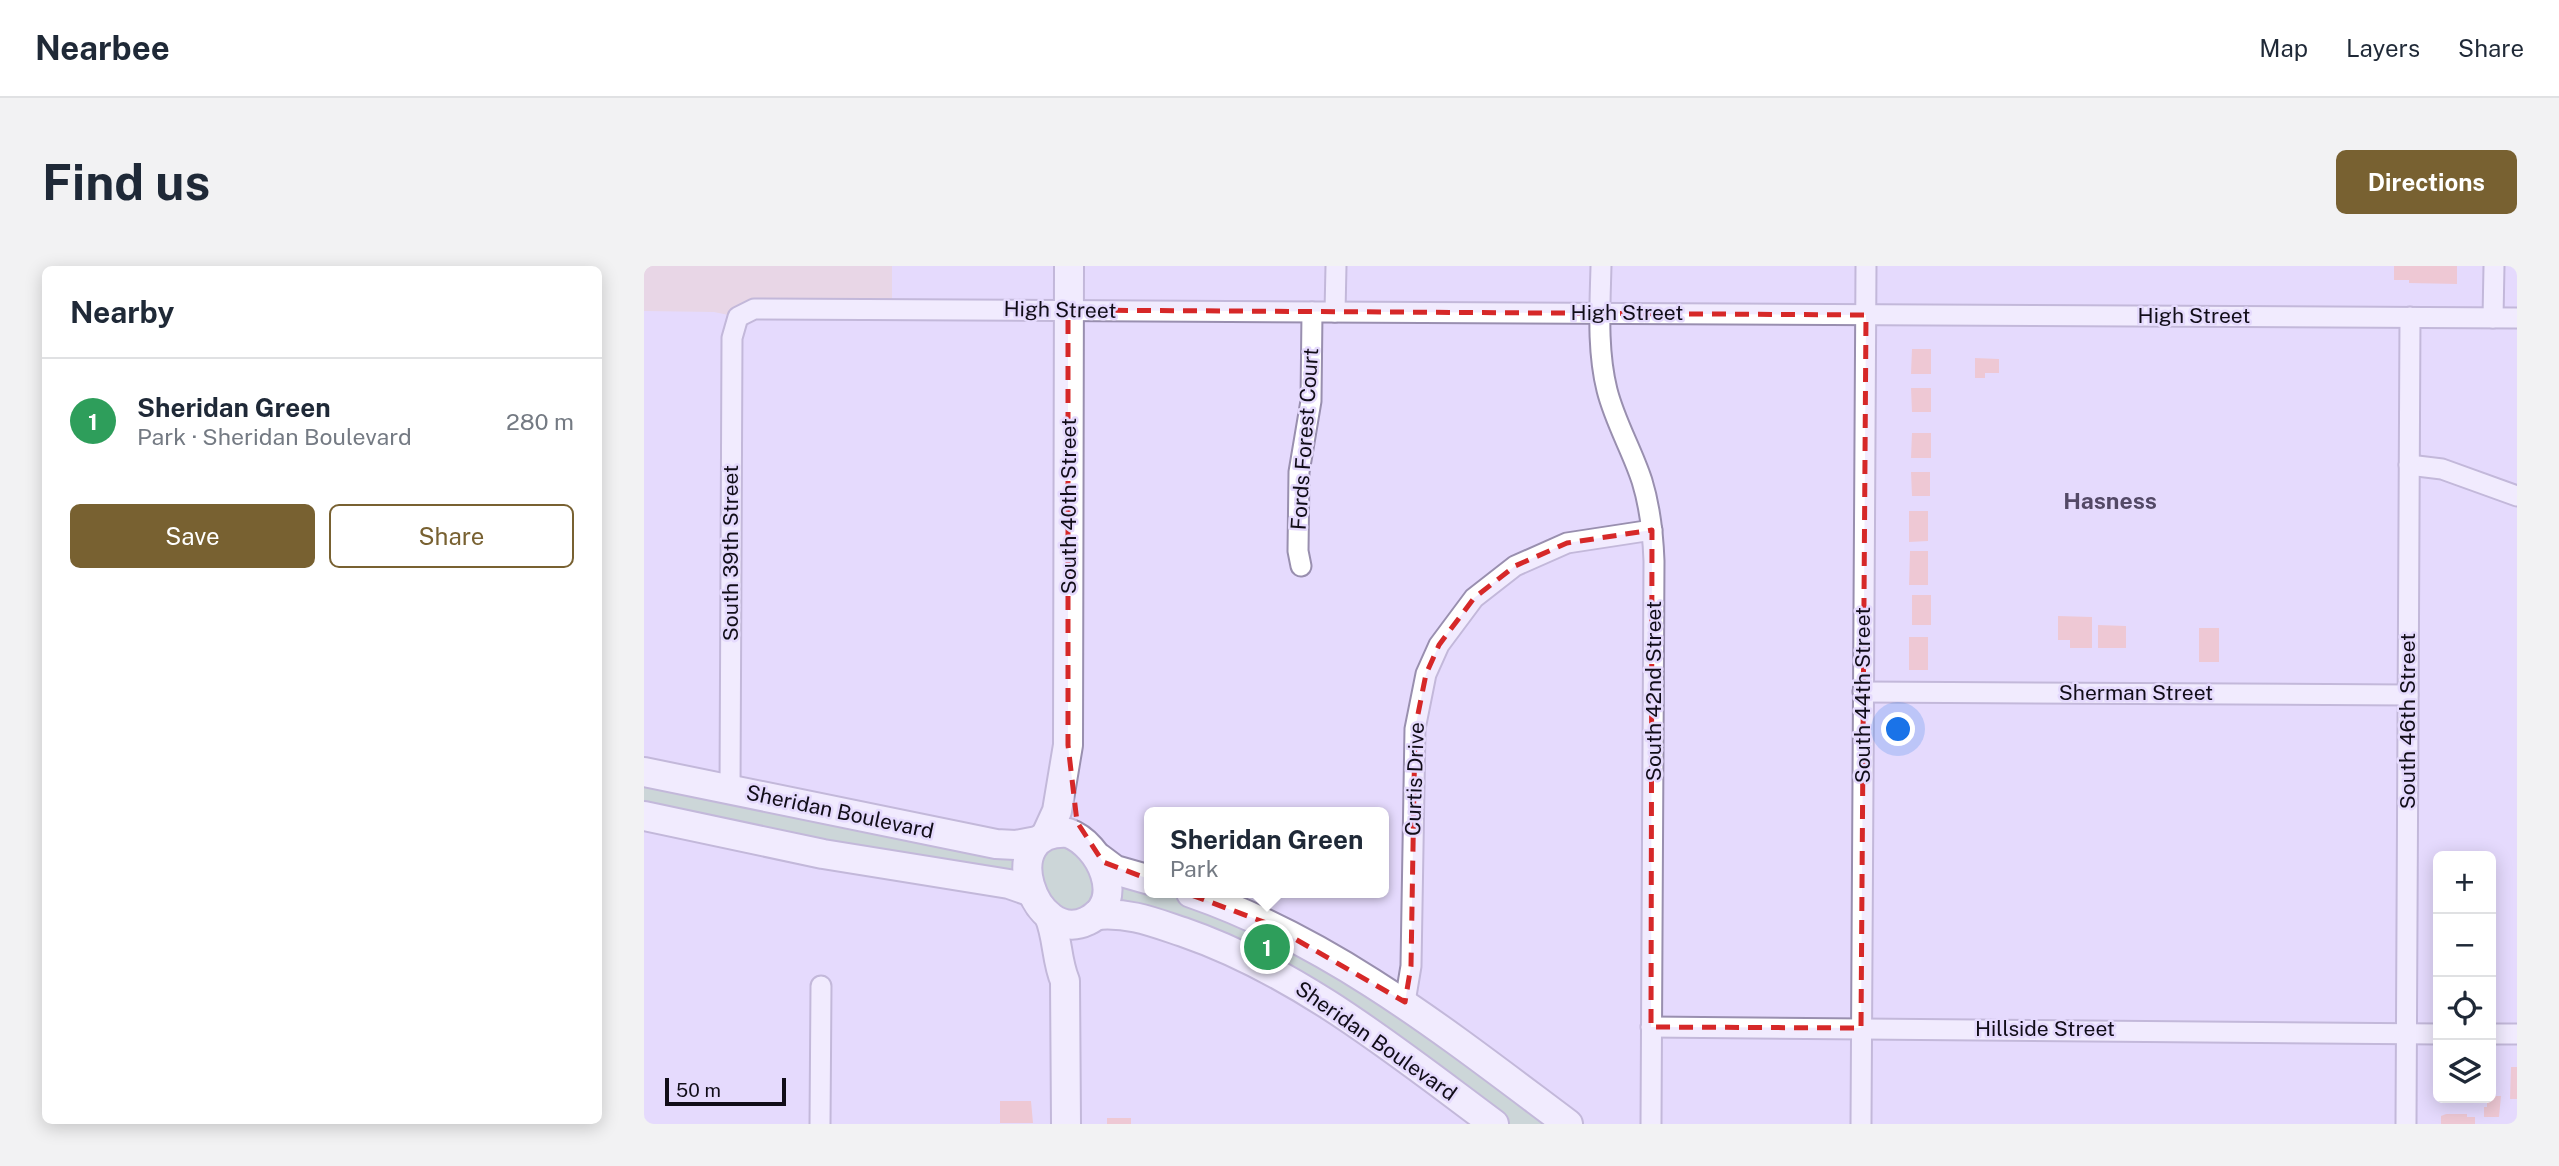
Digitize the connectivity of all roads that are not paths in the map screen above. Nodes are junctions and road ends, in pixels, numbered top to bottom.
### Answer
1 (1069, 266) edge
2 (1336, 266) edge
3 (1601, 266) edge
4 (1866, 266) edge
5 (2494, 266) edge
6 (1068, 310) junction
7 (1312, 312) junction
8 (1335, 312) junction
9 (1601, 313) junction
10 (1866, 314) junction
11 (738, 317) joint
12 (2410, 317) junction
13 (2493, 318) junction
14 (2517, 318) edge
15 (2409, 466) junction
16 (2517, 496) edge
17 (1653, 530) junction
18 (1301, 566) dead end
19 (1863, 692) junction
20 (2408, 695) junction
21 (1068, 746) junction
22 (644, 772) edge
23 (730, 790) junction
24 (644, 816) edge
25 (1042, 838) junction
26 (1093, 850) junction
27 (1144, 878) edge
28 (1032, 892) junction
29 (1204, 898) edge
30 (1049, 916) junction
31 (1092, 918) junction
32 (1065, 981) junction
33 (821, 985) dead end
34 (1405, 1002) junction
35 (1651, 1027) junction
36 (1861, 1028) junction
37 (2406, 1034) junction
38 (2433, 1034) edge
39 (2496, 1034) edge
40 (2517, 1034) edge
41 (820, 1124) edge
42 (1066, 1124) edge
43 (1494, 1124) edge
44 (1568, 1124) edge
45 (1651, 1124) edge
46 (1861, 1124) edge
47 (2406, 1124) edge

1 - 6 main road, South 40th Street
2 - 8 street
3 - 9 street, South 42nd Street
4 - 10 street, South 44th Street
5 - 13 street
6 - 7 street, High Street
6 - 11 street, High Street
6 - 21 main road, South 40th Street
7 - 8 street, High Street
7 - 18 street, Fords Forest Court
8 - 9 street, High Street
9 - 10 street, High Street
9 - 17 street, South 42nd Street
10 - 12 street, High Street
10 - 19 street, South 44th Street
11 - 23 street, South 39th Street
12 - 13 street, High Street
12 - 15 street, South 46th Street
13 - 14 street, High Street
15 - 16 street
15 - 20 street, South 46th Street
17 - 34 street, Curtis Drive
17 - 35 street, South 42nd Street
19 - 20 street, Sherman Street
19 - 36 street, South 44th Street
20 - 37 street, South 46th Street
21 - 25 main road, South 40th Street
21 - 26 main road, South 40th Street
22 - 23 main road, Sheridan Boulevard
23 - 25 main road, Sheridan Boulevard
24 - 28 main road, Sheridan Boulevard
25 - 26 main road
25 - 28 main road
26 - 27 main road
26 - 31 main road
28 - 30 main road
29 - 34 main road, Sheridan Boulevard
30 - 31 main road
30 - 32 main road
31 - 32 main road
31 - 43 main road, Sheridan Boulevard
32 - 42 main road
33 - 41 street
34 - 44 main road, Sheridan Boulevard
35 - 36 street, Hillside Street
35 - 45 street, South 42nd Street
36 - 37 street, Hillside Street
36 - 46 street, South 44th Street
37 - 38 street, Hillside Street
37 - 47 street, South 46th Street
39 - 40 street

